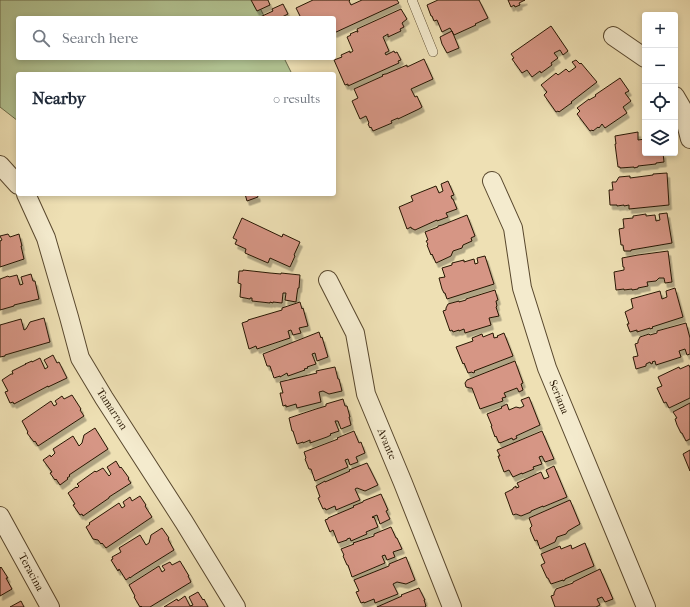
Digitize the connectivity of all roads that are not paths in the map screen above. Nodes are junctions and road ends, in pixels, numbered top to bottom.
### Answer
1 (412, 0) edge
2 (613, 36) dead end
3 (433, 52) dead end
4 (642, 56) edge
5 (678, 101) edge
6 (690, 139) edge
7 (0, 165) edge
8 (492, 181) dead end
9 (16, 183) edge
10 (27, 196) edge
11 (328, 280) dead end
12 (0, 516) edge
13 (50, 607) edge
14 (236, 607) edge
15 (452, 607) edge
16 (646, 607) edge

1 - 3 lane
2 - 4 street
5 - 6 street
7 - 9 street
8 - 16 street, Seriana
10 - 14 street, Tamarron
11 - 15 street, Avante
12 - 13 street, Teracina

